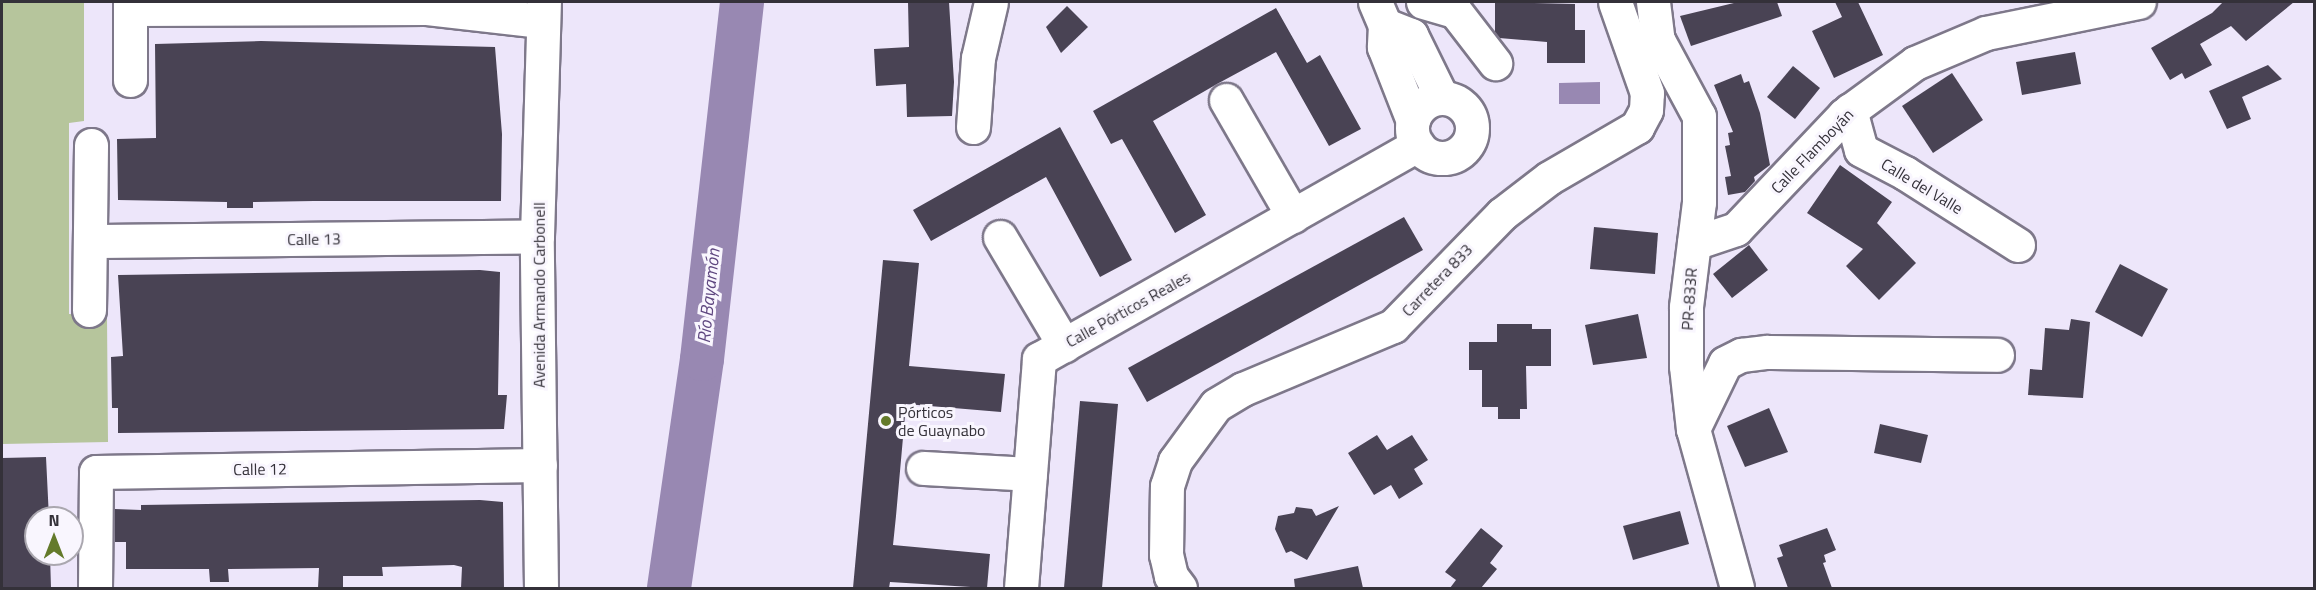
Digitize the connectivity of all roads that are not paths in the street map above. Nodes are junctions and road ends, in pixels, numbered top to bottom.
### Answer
1 (991, 2) edge
2 (1410, 2) edge
3 (1423, 2) edge
4 (1615, 2) edge
5 (1653, 2) edge
6 (2139, 2) edge
7 (130, 5) edge
8 (543, 11) edge
9 (1380, 13) edge
10 (1646, 43) junction
11 (1495, 63) dead end
12 (130, 80) dead end
13 (1442, 98) junction
14 (1226, 100) dead end
15 (1850, 110) junction
16 (973, 127) dead end
17 (1415, 133) junction
18 (91, 145) dead end
19 (1293, 216) junction
20 (537, 236) junction
21 (1000, 237) dead end
22 (91, 241) junction
23 (1694, 243) junction
24 (2018, 245) dead end
25 (89, 310) dead end
26 (1064, 345) junction
27 (1998, 355) dead end
28 (1693, 429) junction
29 (540, 465) junction
30 (923, 468) dead end
31 (1030, 474) junction
32 (95, 588) edge
33 (541, 588) edge
34 (1021, 588) edge
35 (1180, 588) edge
36 (1737, 588) edge

1 - 16 street
2 - 9 street
3 - 11 street
4 - 10 street, Carretera 833
5 - 10 street
6 - 15 street, Calle Flamboyán
7 - 8 street
7 - 12 street
8 - 20 street, Avenida Armando Carbonell
9 - 13 street
9 - 17 street
10 - 23 street, PR-833R / PR-833R
10 - 35 street, Carretera 833
13 - 17 street
13 - 17 street
14 - 19 street
15 - 23 street, Calle Flamboyán
15 - 24 street, Calle del Valle
17 - 19 street, Calle Pórticos Reales
18 - 22 street
19 - 26 street, Calle Pórticos Reales
20 - 22 street, Calle 13
20 - 29 street, Avenida Armando Carbonell
21 - 26 street
22 - 25 street
23 - 28 street, PR-833R / PR-833R
26 - 31 street, Calle Pórticos Reales
27 - 28 street
28 - 36 street, PR-833R / PR-833R
29 - 32 street, Calle 12
29 - 33 street, Avenida Armando Carbonell
30 - 31 street
31 - 34 street, Calle Pórticos Reales

